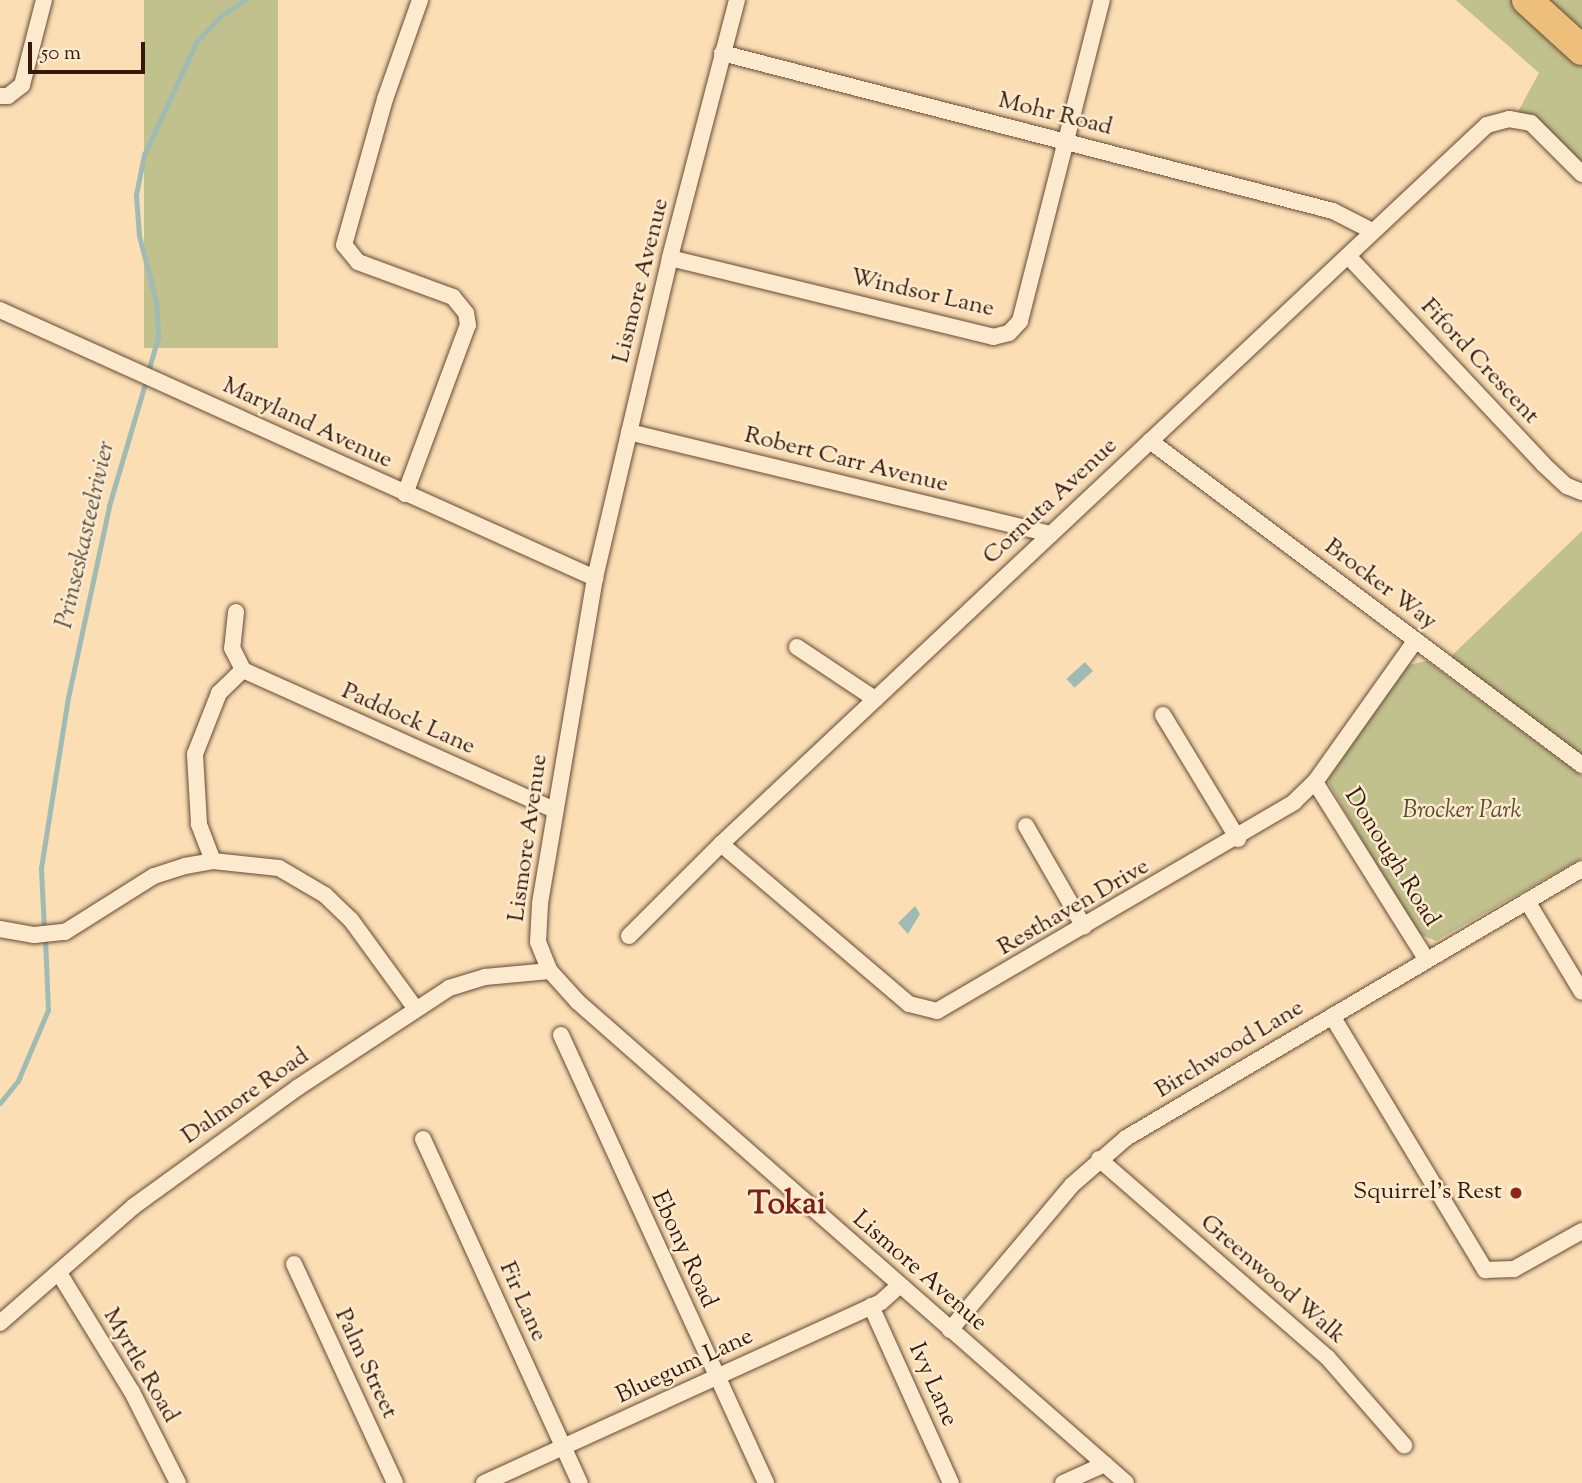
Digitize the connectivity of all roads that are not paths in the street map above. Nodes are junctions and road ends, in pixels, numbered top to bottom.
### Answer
1 (44, 0) edge
2 (420, 0) edge
3 (737, 0) edge
4 (1102, 0) edge
5 (1527, 0) edge
6 (1582, 50) edge
7 (722, 53) junction
8 (0, 96) edge
9 (1067, 141) junction
10 (1582, 174) edge
11 (1372, 232) junction
12 (1348, 256) junction
13 (670, 258) junction
14 (0, 310) edge
15 (629, 432) junction
16 (1150, 441) junction
17 (1582, 492) edge
18 (405, 494) junction
19 (1051, 534) junction
20 (596, 578) junction
21 (236, 612) dead end
22 (1416, 640) junction
23 (797, 647) dead end
24 (243, 670) junction
25 (875, 699) junction
26 (1163, 715) dead end
27 (1582, 765) edge
28 (1315, 782) junction
29 (555, 810) junction
30 (1026, 826) dead end
31 (1238, 839) junction
32 (721, 844) junction
33 (213, 861) junction
34 (1582, 869) edge
35 (1527, 901) junction
36 (1084, 928) junction
37 (0, 929) edge
38 (629, 936) dead end
39 (1426, 959) junction
40 (550, 971) junction
41 (1582, 992) edge
42 (416, 1009) junction
43 (1332, 1016) junction
44 (561, 1035) dead end
45 (424, 1139) dead end
46 (1099, 1159) junction
47 (1582, 1231) edge
48 (294, 1264) dead end
49 (59, 1273) junction
50 (900, 1285) junction
51 (871, 1306) junction
52 (0, 1323) edge
53 (950, 1330) junction
54 (717, 1378) junction
55 (1404, 1445) dead end
56 (564, 1447) junction
57 (1105, 1464) junction
58 (178, 1483) edge
59 (395, 1483) edge
60 (484, 1483) edge
61 (580, 1483) edge
62 (766, 1483) edge
63 (951, 1483) edge
64 (1063, 1483) edge
65 (1126, 1483) edge

1 - 8 street
2 - 18 street
3 - 7 street, Lismore Avenue
4 - 9 street, Windsor Lane
5 - 6 highway
7 - 9 street, Mohr Road
7 - 13 street, Lismore Avenue
9 - 11 street, Mohr Road
9 - 13 street, Windsor Lane
10 - 11 street, Cornuta Avenue
11 - 12 street, Cornuta Avenue
12 - 16 street, Cornuta Avenue
12 - 17 street, Fiford Crescent
13 - 15 street, Lismore Avenue
14 - 18 street, Maryland Avenue
15 - 19 street, Robert Carr Avenue
15 - 20 street, Lismore Avenue
16 - 19 street, Cornuta Avenue
16 - 22 street, Brocker Way
18 - 20 street, Maryland Avenue
19 - 25 street, Cornuta Avenue
20 - 29 street, Lismore Avenue
21 - 24 street
22 - 27 street, Brocker Way
22 - 28 street, Resthaven Drive
23 - 25 street
24 - 29 street, Paddock Lane
24 - 33 street
25 - 32 street, Cornuta Avenue
26 - 31 street
28 - 31 street, Resthaven Drive
28 - 39 street, Donough Road
29 - 40 street, Lismore Avenue
30 - 36 street
31 - 36 street, Resthaven Drive
32 - 36 street, Resthaven Drive
32 - 38 street, Cornuta Avenue
33 - 37 street
33 - 42 street
34 - 35 street, Birchwood Lane
35 - 39 street, Birchwood Lane
35 - 41 street
39 - 43 street, Birchwood Lane
40 - 42 street, Dalmore Road
40 - 50 street, Lismore Avenue
42 - 49 street, Dalmore Road
43 - 46 street, Birchwood Lane
43 - 47 street
44 - 54 street, Ebony Road
45 - 56 street, Fir Lane
46 - 53 street, Birchwood Lane
46 - 55 street, Greenwood Walk
48 - 59 street, Palm Street
49 - 52 street, Dalmore Road
49 - 58 street, Myrtle Road
50 - 51 street, Bluegum Lane
50 - 53 street, Lismore Avenue
51 - 54 street, Bluegum Lane
51 - 63 street, Ivy Lane
53 - 57 street, Lismore Avenue
54 - 56 street, Bluegum Lane
54 - 62 street, Ebony Road
56 - 60 street, Bluegum Lane
56 - 61 street, Fir Lane
57 - 64 street
57 - 65 street, Lismore Avenue

